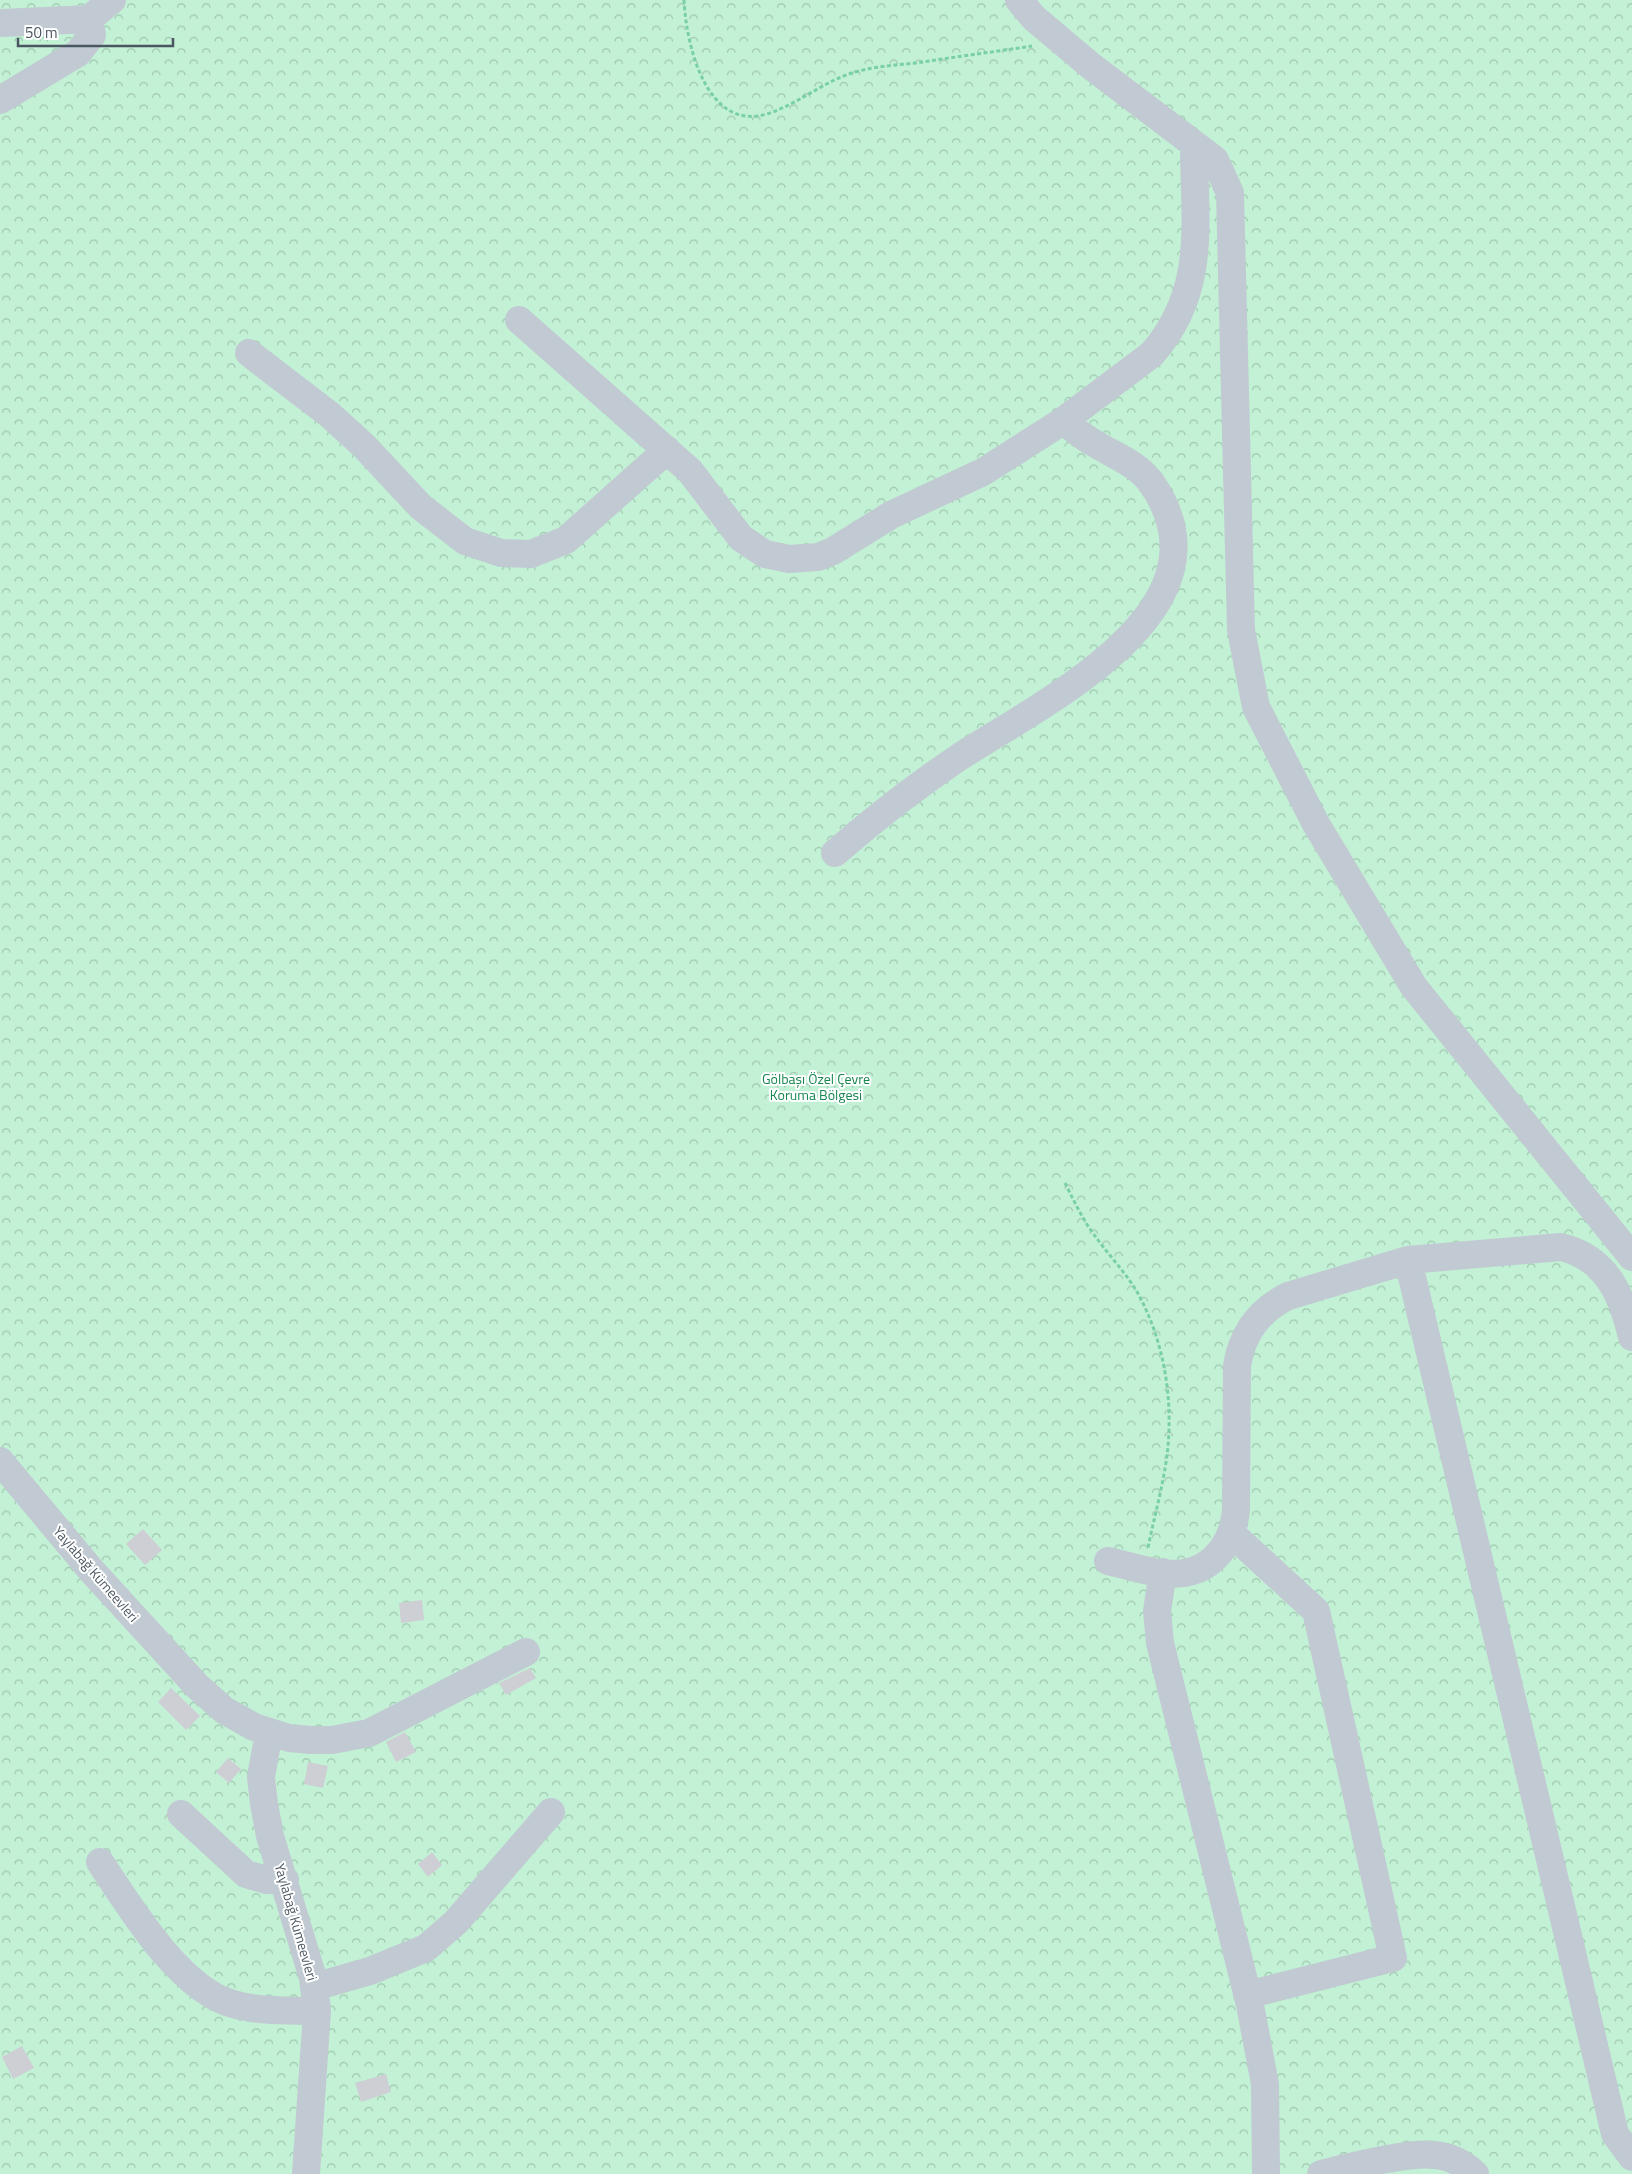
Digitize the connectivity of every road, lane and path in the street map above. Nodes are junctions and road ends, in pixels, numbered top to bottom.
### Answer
1 (112, 0) edge
2 (684, 0) edge
3 (1019, 0) edge
4 (89, 19) junction
5 (0, 22) edge
6 (1055, 36) junction
7 (0, 100) edge
8 (1194, 144) junction
9 (519, 320) dead end
10 (249, 353) dead end
11 (1063, 421) junction
12 (667, 450) junction
13 (835, 853) dead end
14 (1065, 1183) dead end
15 (1631, 1256) edge
16 (1408, 1260) junction
17 (1605, 1274) junction
18 (1632, 1337) edge
19 (0, 1461) edge
20 (1232, 1534) junction
21 (1108, 1562) dead end
22 (1154, 1570) junction
23 (526, 1652) dead end
24 (269, 1732) junction
25 (551, 1812) dead end
26 (181, 1814) dead end
27 (100, 1862) dead end
28 (285, 1880) junction
29 (1248, 1996) junction
30 (316, 1999) junction
31 (1632, 2157) edge
32 (306, 2174) edge
33 (1266, 2174) edge
34 (1321, 2174) edge
35 (1475, 2174) edge

1 - 4 street
2 - 6 path
3 - 6 street
4 - 5 street
4 - 7 street
6 - 8 street
8 - 11 street
8 - 15 street
9 - 12 street
10 - 12 street
11 - 12 street
11 - 13 street
14 - 22 path
15 - 17 street
16 - 17 street
16 - 20 street
16 - 31 street
17 - 18 street
19 - 24 street, Yaylabağ Kümeevleri
20 - 22 street
20 - 29 street
21 - 22 street
22 - 29 street
23 - 24 street, Yaylabağ Kümeevleri
24 - 28 street, Yaylabağ Kümeevleri
25 - 30 street
26 - 28 street
27 - 30 street
28 - 30 street, Yaylabağ Kümeevleri
29 - 33 street
30 - 32 street, Yaylabağ Kümeevleri
34 - 35 street

